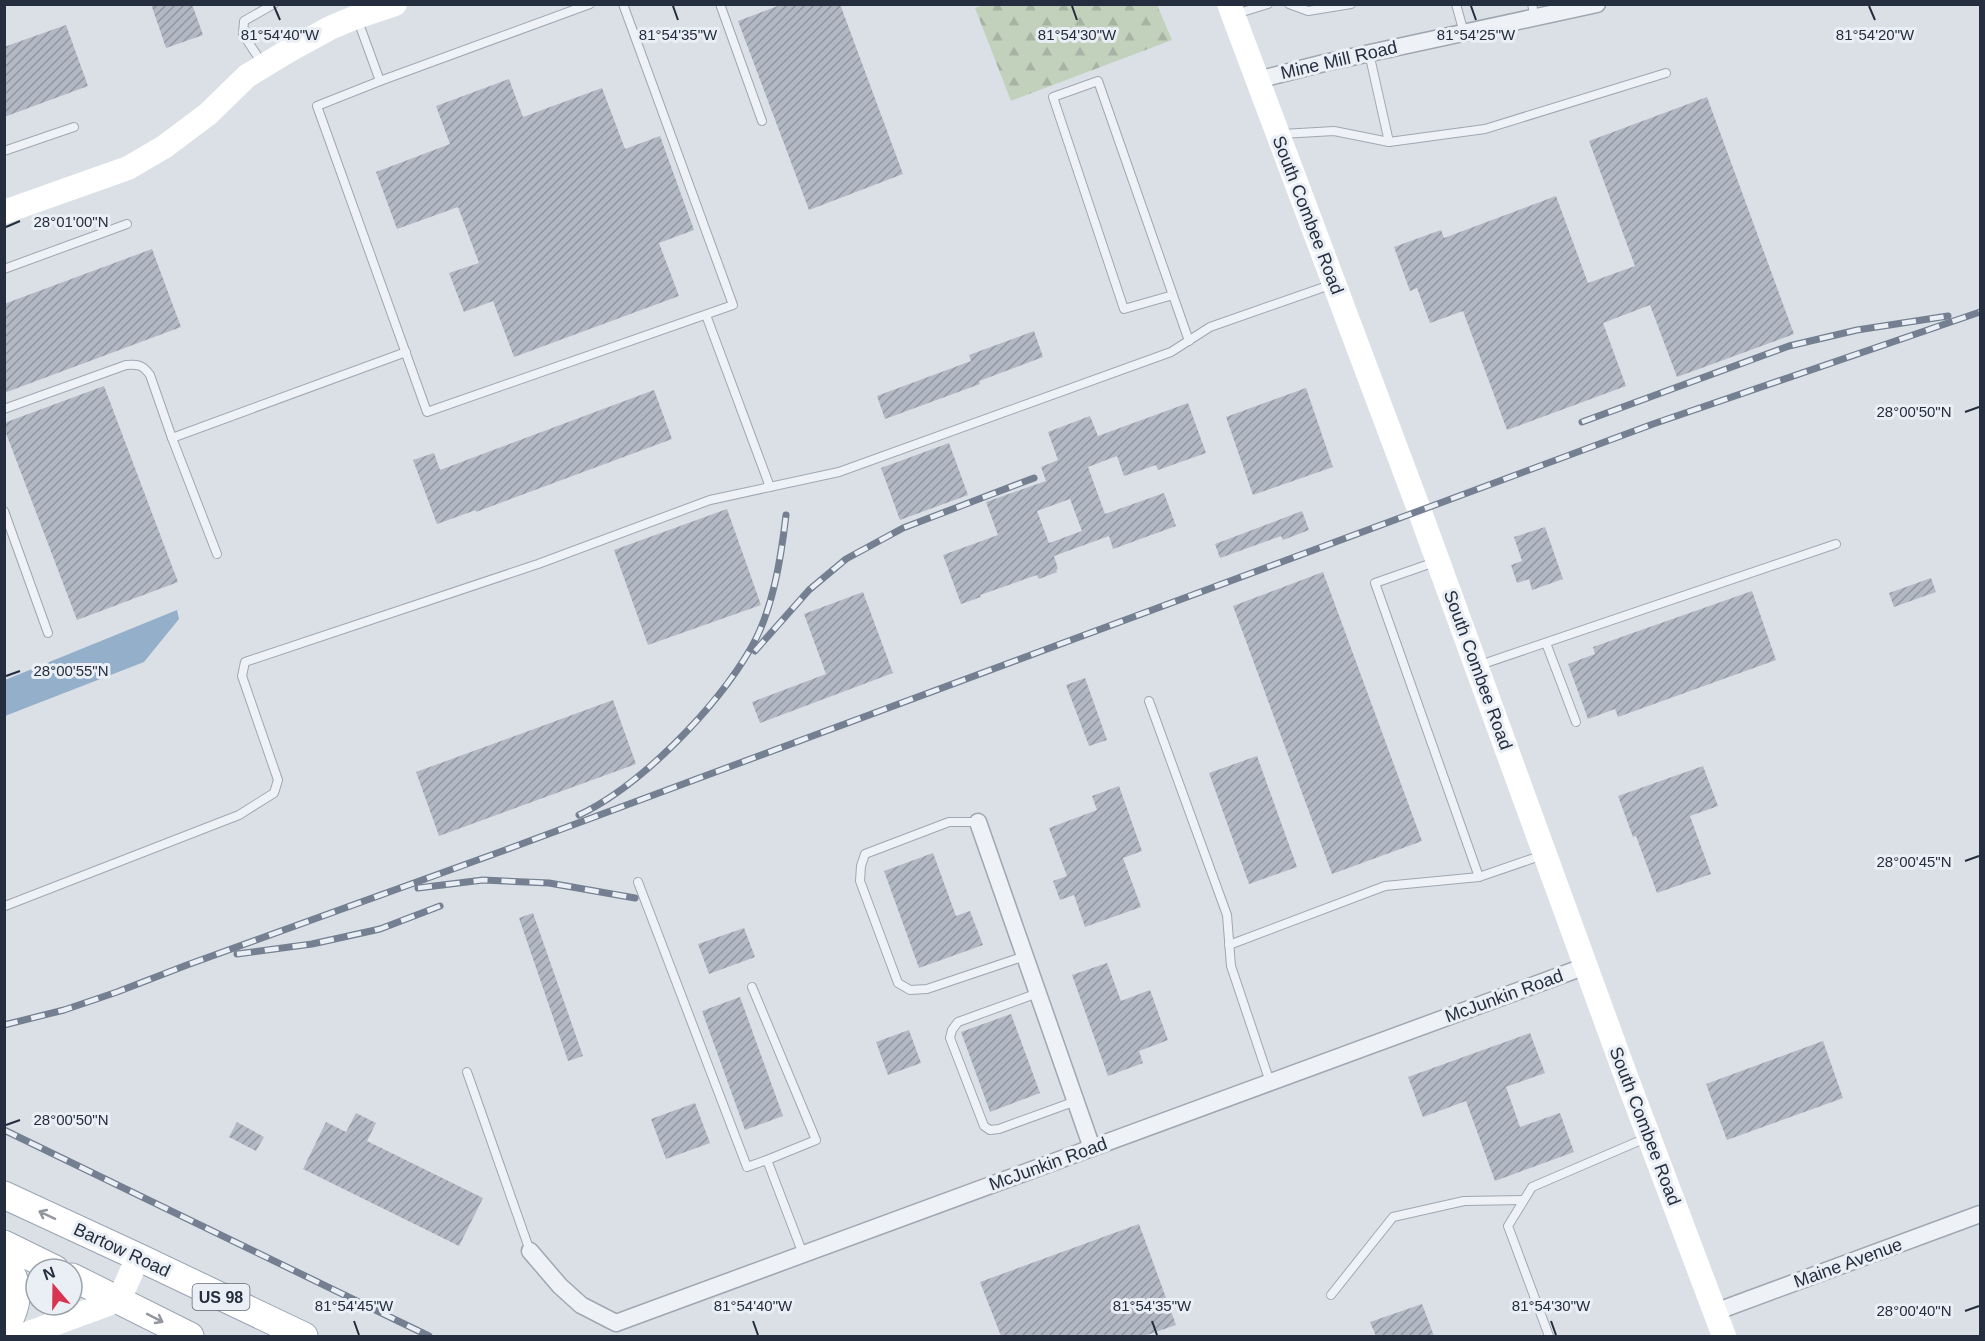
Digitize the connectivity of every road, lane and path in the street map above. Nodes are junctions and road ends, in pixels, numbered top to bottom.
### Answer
1 (274, 4) edge
2 (395, 4) edge
3 (590, 4) edge
4 (622, 4) edge
5 (720, 4) edge
6 (1268, 4) edge
7 (1289, 4) edge
8 (1351, 4) edge
9 (1456, 4) edge
10 (1597, 4) edge
11 (1231, 9) edge
12 (353, 11) edge
13 (1534, 11) edge
14 (1464, 33) junction
15 (1369, 53) junction
16 (264, 66) junction
17 (1666, 74) dead end
18 (1257, 80) junction
19 (380, 81) junction
20 (762, 121) dead end
21 (74, 127) dead end
22 (1278, 134) junction
23 (1389, 142) junction
24 (4, 150) edge
25 (4, 212) edge
26 (127, 224) dead end
27 (4, 269) edge
28 (1334, 284) junction
29 (1173, 295) junction
30 (706, 315) junction
31 (1189, 341) junction
32 (406, 352) junction
33 (4, 409) edge
34 (172, 438) junction
35 (770, 487) junction
36 (4, 511) edge
37 (1836, 544) dead end
38 (217, 555) dead end
39 (1438, 560) junction
40 (48, 633) dead end
41 (1546, 643) junction
42 (1476, 667) junction
43 (1149, 701) dead end
44 (1576, 722) dead end
45 (978, 822) joint
46 (1545, 854) junction
47 (1479, 877) junction
48 (638, 882) dead end
49 (5, 906) edge
50 (1229, 945) junction
51 (1025, 956) junction
52 (1586, 966) junction
53 (752, 987) dead end
54 (1038, 993) junction
55 (467, 1072) dead end
56 (1270, 1082) junction
57 (1076, 1101) junction
58 (1649, 1137) junction
59 (1092, 1148) junction
60 (767, 1160) junction
61 (4, 1196) edge
62 (1523, 1200) junction
63 (1980, 1214) edge
64 (4, 1244) edge
65 (530, 1251) joint
66 (803, 1254) junction
67 (31, 1257) edge
68 (138, 1257) junction
69 (4, 1260) edge
70 (84, 1283) edge
71 (1331, 1295) dead end
72 (119, 1300) junction
73 (1715, 1312) junction
74 (4, 1330) edge
75 (21, 1336) edge
76 (190, 1336) edge
77 (304, 1336) edge
78 (1549, 1336) edge
79 (1724, 1336) edge

1 - 16 lane
2 - 12 main road
3 - 19 lane
4 - 30 lane
5 - 20 lane
6 - 11 lane
7 - 8 lane
9 - 14 lane
10 - 13 street, Mine Mill Road
11 - 18 main road, South Combee Road
12 - 16 main road
12 - 19 lane
13 - 14 street, Mine Mill Road
14 - 15 street, Mine Mill Road
15 - 18 street, Mine Mill Road
15 - 23 lane
16 - 25 main road
17 - 23 lane
18 - 22 main road, South Combee Road
19 - 32 lane
21 - 24 lane
22 - 23 lane
22 - 28 main road, South Combee Road
26 - 27 lane
28 - 31 lane
28 - 39 main road, South Combee Road
29 - 29 lane
29 - 31 lane
30 - 32 lane
30 - 35 lane
31 - 35 lane
32 - 34 lane
33 - 34 lane
34 - 38 lane
35 - 49 lane
36 - 40 lane
37 - 41 lane
39 - 42 main road, South Combee Road
39 - 47 lane
41 - 42 lane
41 - 44 lane
42 - 46 main road, South Combee Road
43 - 50 lane
45 - 51 street
45 - 51 lane
46 - 47 lane
46 - 52 main road, South Combee Road
47 - 50 lane
48 - 60 lane
50 - 56 lane
51 - 54 street
52 - 56 street, McJunkin Road
52 - 58 main road, South Combee Road
53 - 60 lane
54 - 57 street
54 - 57 lane
55 - 65 lane
56 - 59 street, McJunkin Road
57 - 59 street
58 - 62 lane
58 - 73 main road, South Combee Road
59 - 66 street, McJunkin Road
60 - 66 lane
68 -> 61 main road, Bartow Road / US 98
62 - 71 lane
62 - 78 lane
63 - 73 street, Maine Avenue
64 - 67 main road
65 - 66 street, McJunkin Road
68 - 72 main road
68 - 77 main road, Bartow Road / US 98
69 - 74 main road
70 - 72 main road, US 98
72 - 75 main road
72 -> 76 main road, US 98
73 - 79 main road, South Combee Road

